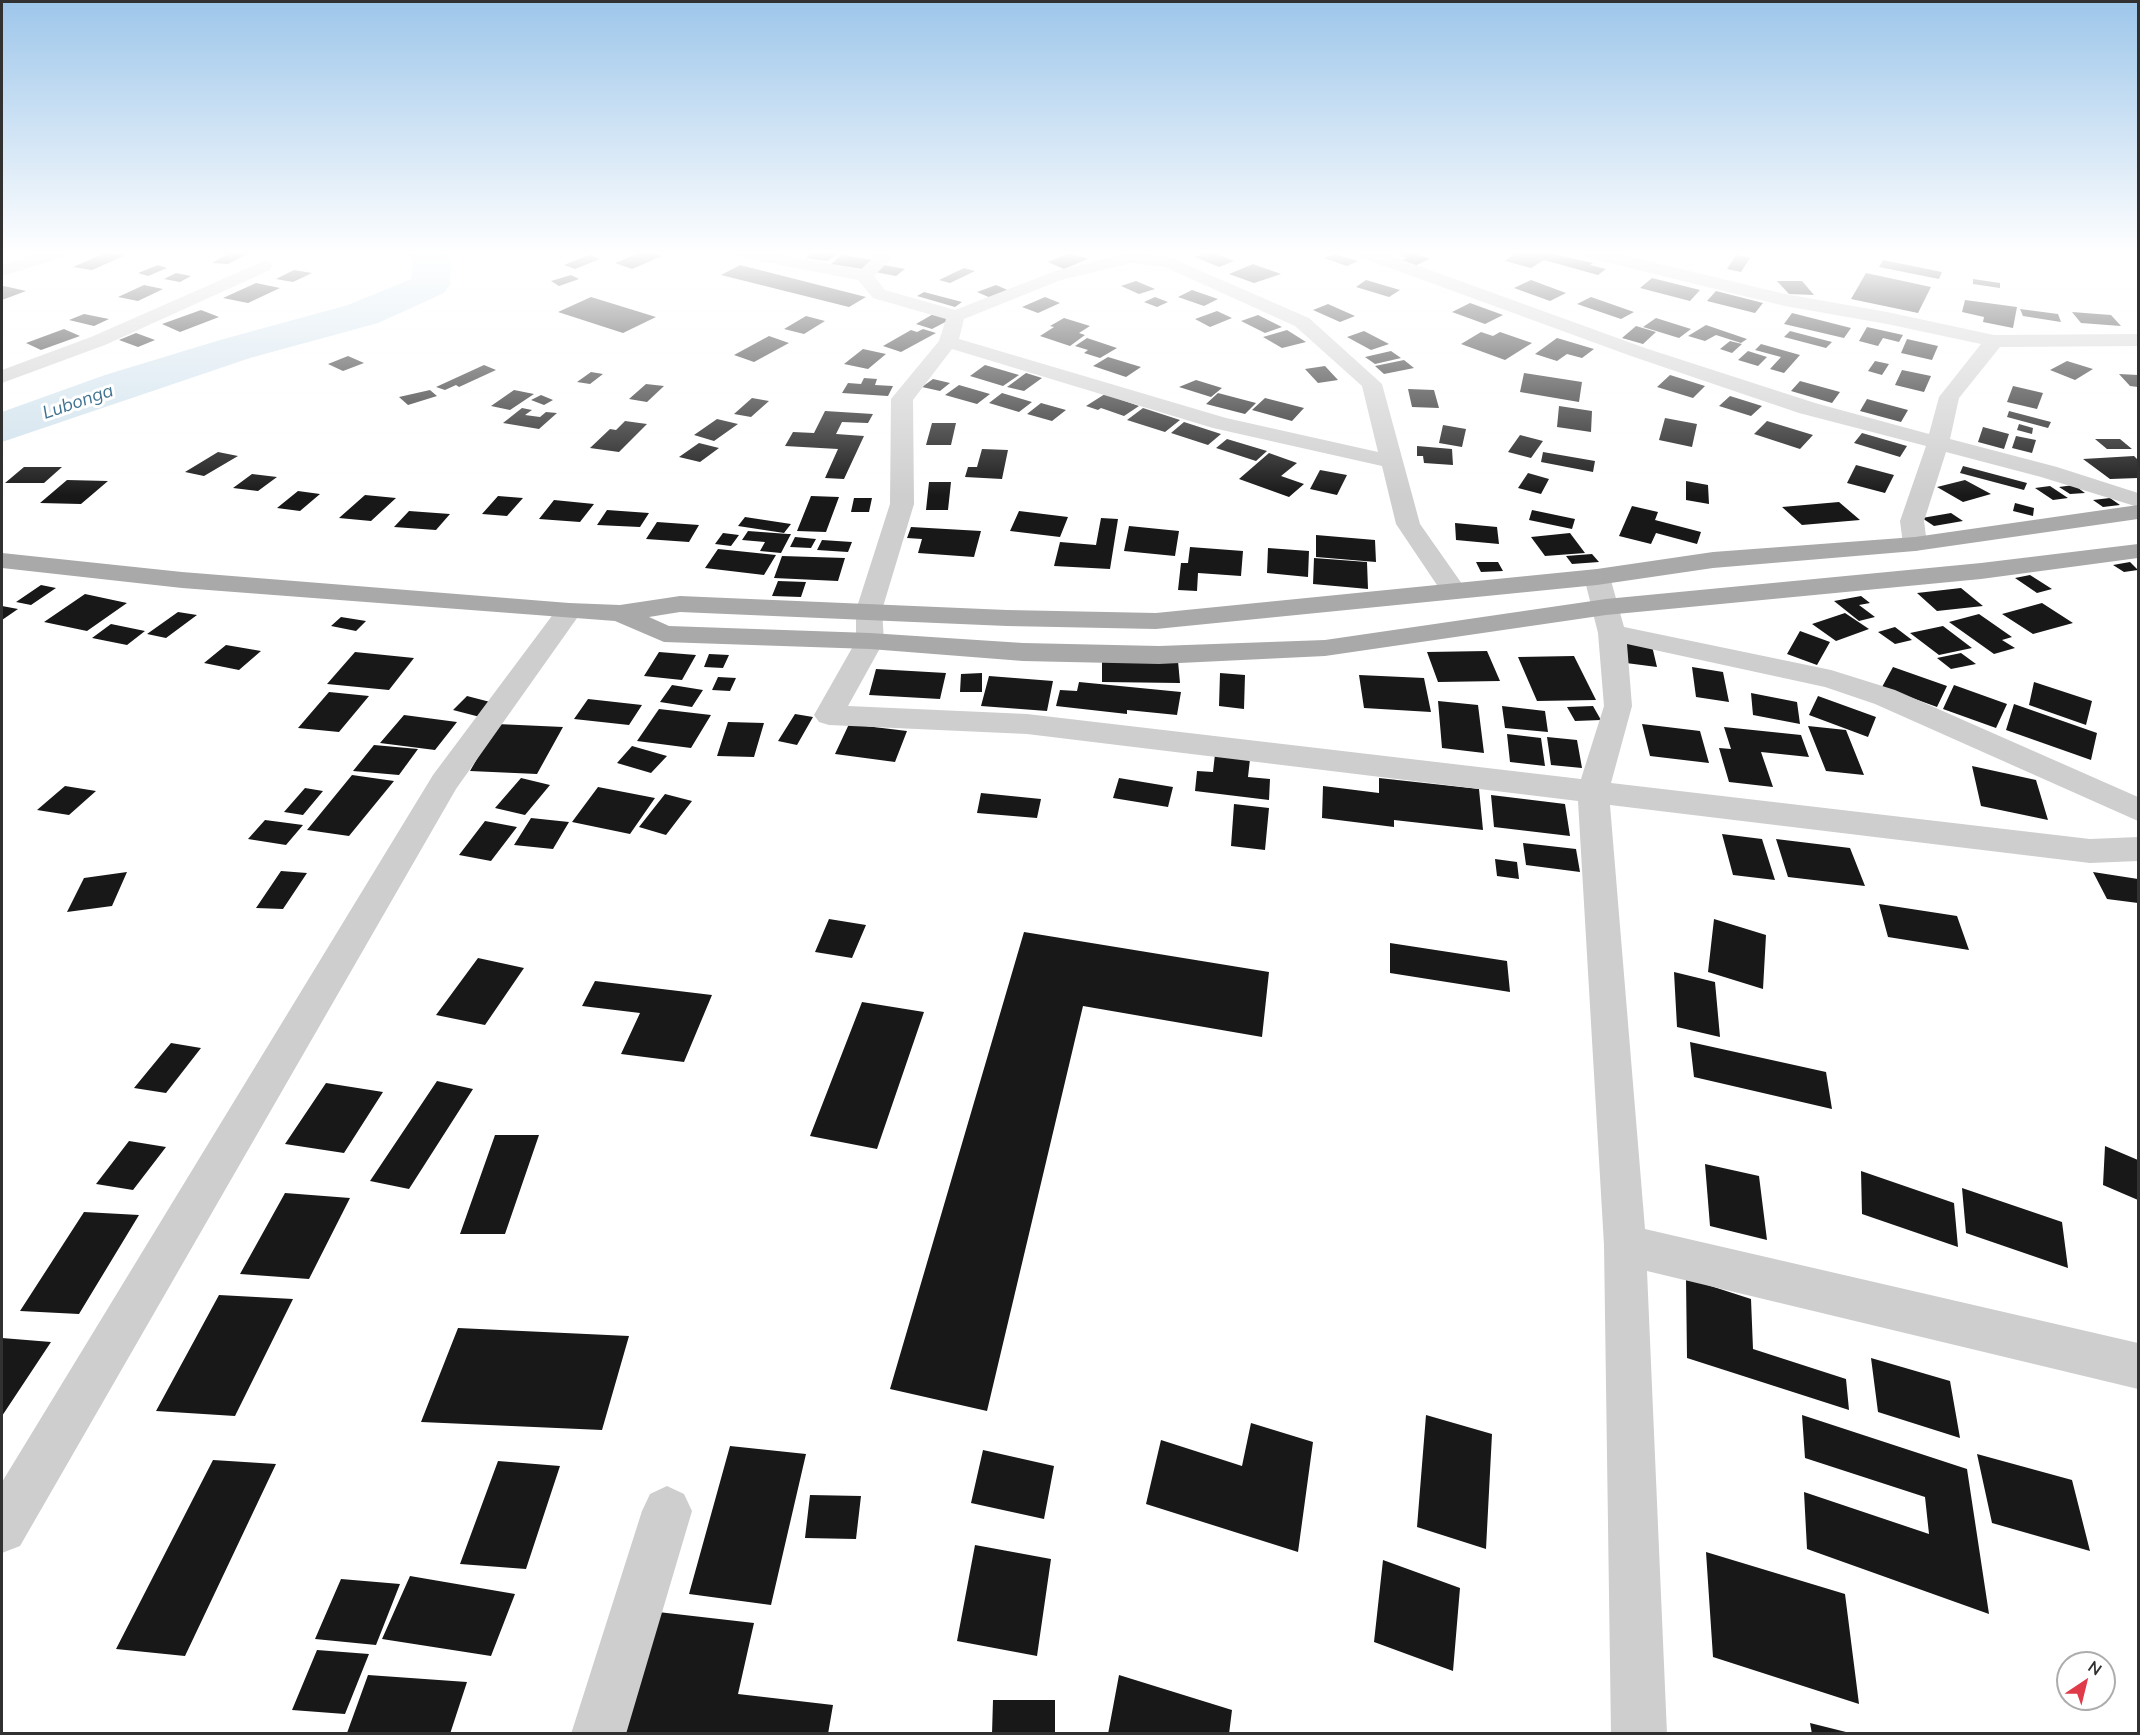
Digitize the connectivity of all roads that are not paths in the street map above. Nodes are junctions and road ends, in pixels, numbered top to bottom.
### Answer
1 (114, 334) edge
2 (950, 334) edge
3 (1316, 334) edge
4 (1588, 334) edge
5 (1961, 334) edge
6 (2139, 340) edge
7 (1994, 341) junction
8 (948, 342) junction
9 (2, 377) edge
10 (1938, 443) junction
11 (1394, 462) junction
12 (2139, 500) edge
13 (2139, 512) edge
14 (1915, 544) junction
15 (2139, 551) edge
16 (2, 561) edge
17 (1597, 577) junction
18 (1454, 591) junction
19 (569, 610) junction
20 (869, 610) junction
21 (620, 613) junction
22 (1609, 620) junction
23 (1156, 621) junction
24 (870, 641) junction
25 (1159, 655) junction
26 (1593, 792) junction
27 (2139, 810) edge
28 (2139, 849) edge
29 (1625, 1245) junction
30 (2139, 1366) edge
31 (667, 1511) dead end
32 (2, 1528) edge
33 (598, 1734) edge
34 (1639, 1734) edge

1 - 9 street
2 - 8 street
3 - 11 street
4 - 10 street
5 - 7 street
6 - 7 street
7 - 10 street
8 - 11 street
8 - 20 street
10 - 12 street
10 - 14 street
11 - 18 street
13 - 14 main road
14 - 17 main road
15 - 22 main road
16 - 19 main road
17 - 18 main road
17 - 22 street
18 - 23 main road
19 - 21 main road
19 - 32 street
20 - 21 main road
20 - 23 main road
20 - 24 street
21 - 24 main road
22 - 25 main road
22 - 26 street
22 - 27 street
23 - 25 main road
24 - 25 main road
24 - 26 street
26 - 28 street
26 - 29 street
29 - 30 street
29 - 34 street
31 - 33 street

